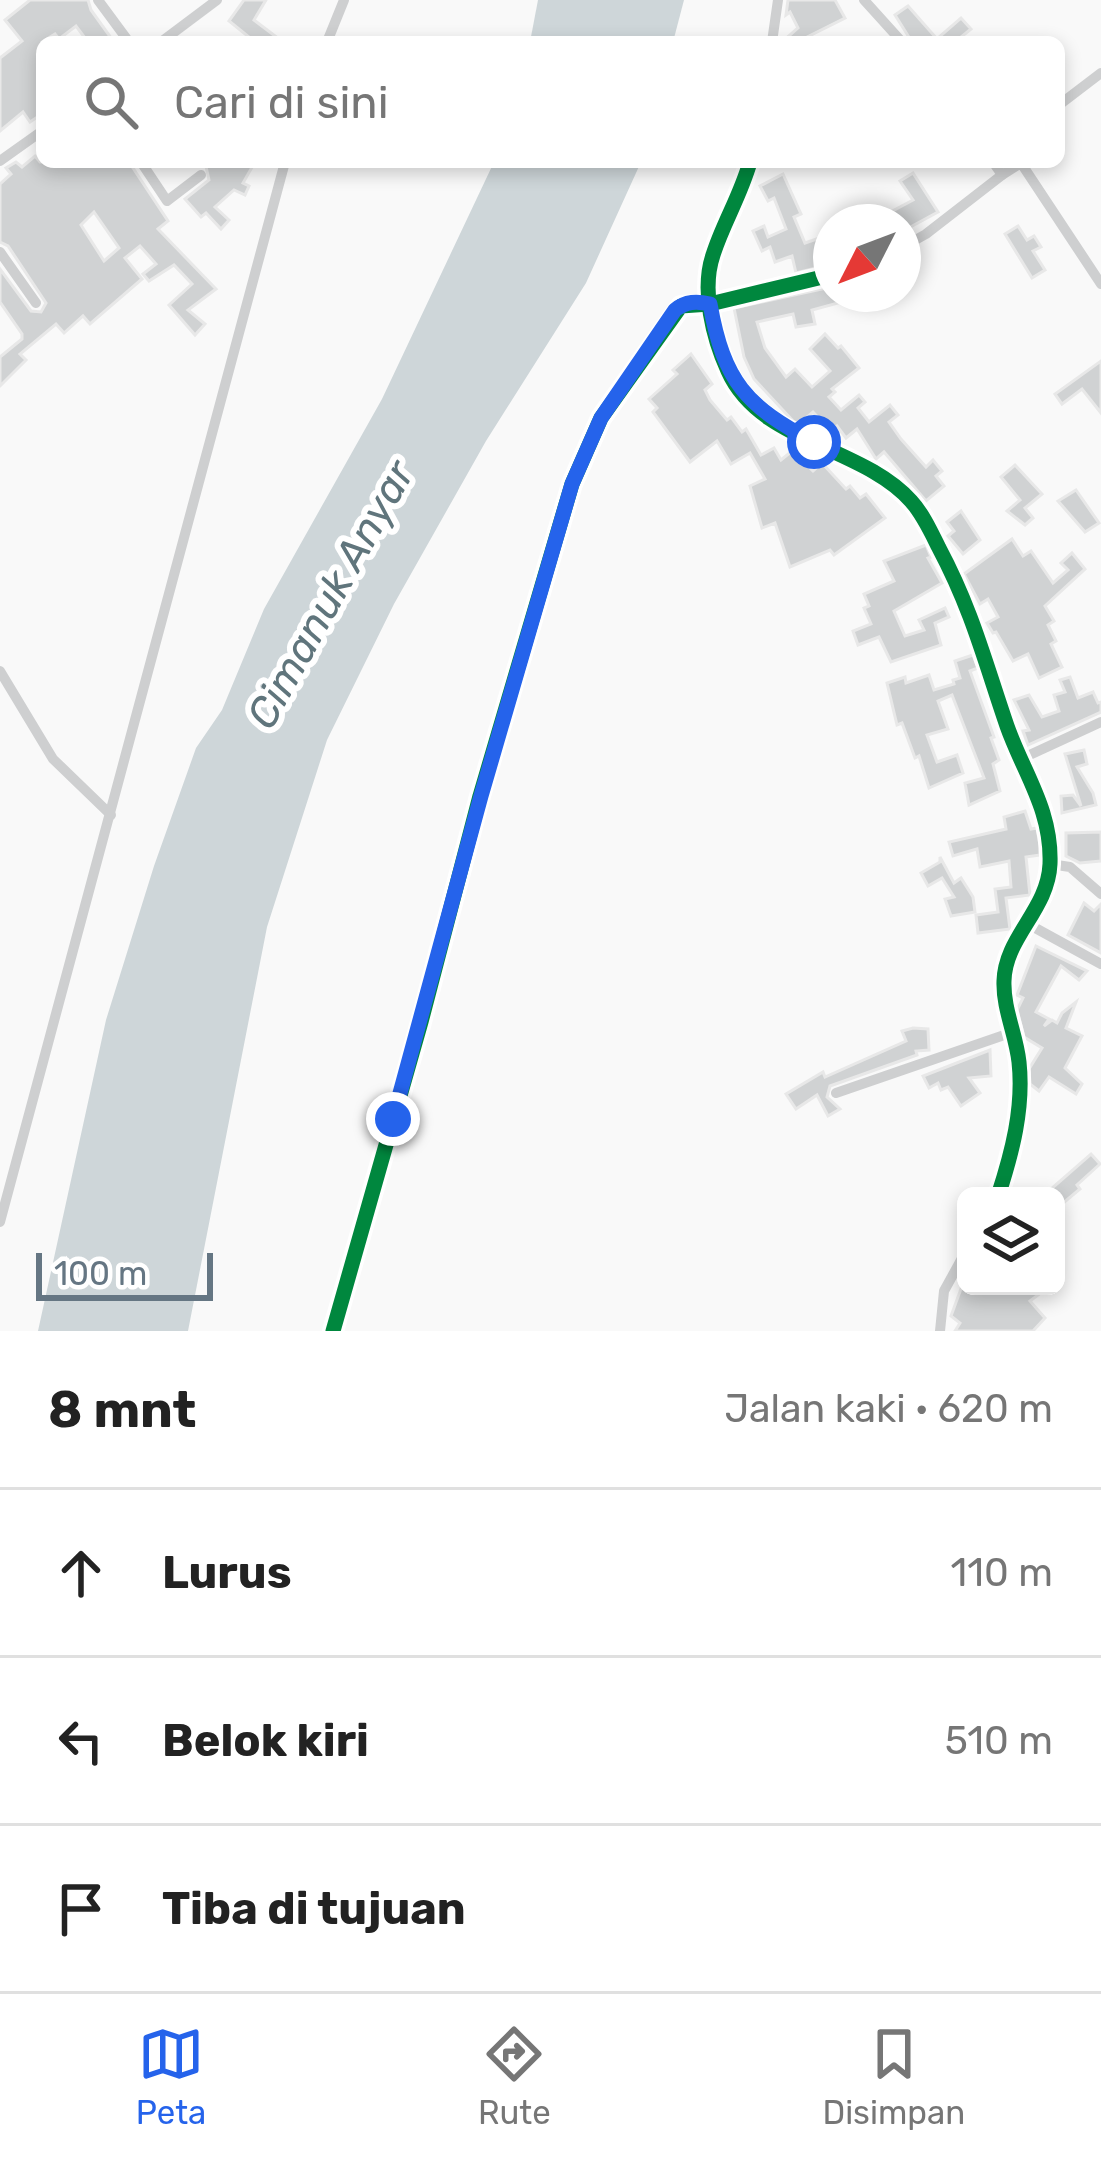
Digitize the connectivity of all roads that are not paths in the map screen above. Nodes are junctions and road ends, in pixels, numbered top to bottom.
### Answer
1 (98, 0) edge
2 (217, 0) edge
3 (344, 0) edge
4 (778, 0) edge
5 (864, 0) edge
6 (125, 36) edge
7 (173, 36) edge
8 (329, 36) edge
9 (773, 36) edge
10 (897, 36) edge
11 (1101, 73) edge
12 (1065, 100) edge
13 (36, 135) edge
14 (1, 158) edge
15 (145, 168) edge
16 (283, 168) edge
17 (748, 168) edge
18 (997, 168) edge
19 (1013, 168) edge
20 (1024, 168) edge
21 (201, 175) dead end
22 (1002, 175) junction
23 (921, 237) edge
24 (0, 252) edge
25 (813, 278) edge
26 (1101, 284) edge
27 (36, 303) dead end
28 (710, 304) junction
29 (0, 671) edge
30 (1101, 722) edge
31 (1023, 758) junction
32 (111, 815) junction
33 (1050, 864) junction
34 (1101, 894) edge
35 (1028, 924) junction
36 (1101, 964) edge
37 (1013, 1032) junction
38 (836, 1093) dead end
39 (1000, 1187) edge
40 (0, 1222) edge
41 (957, 1267) edge
42 (333, 1331) edge
43 (940, 1331) edge

1 - 6 street
2 - 7 street
3 - 8 street
4 - 9 street
5 - 10 street
11 - 12 street
13 - 14 street
15 - 21 street
16 - 32 street
17 - 28 street
18 - 22 street
19 - 22 street
20 - 26 street
22 - 23 street
24 - 27 street
25 - 28 street
28 - 31 street
28 - 42 street
29 - 32 street
30 - 31 street
31 - 33 street
32 - 40 street
33 - 34 street
33 - 35 street
35 - 36 street
35 - 37 street
37 - 38 street
37 - 39 street
41 - 43 street

